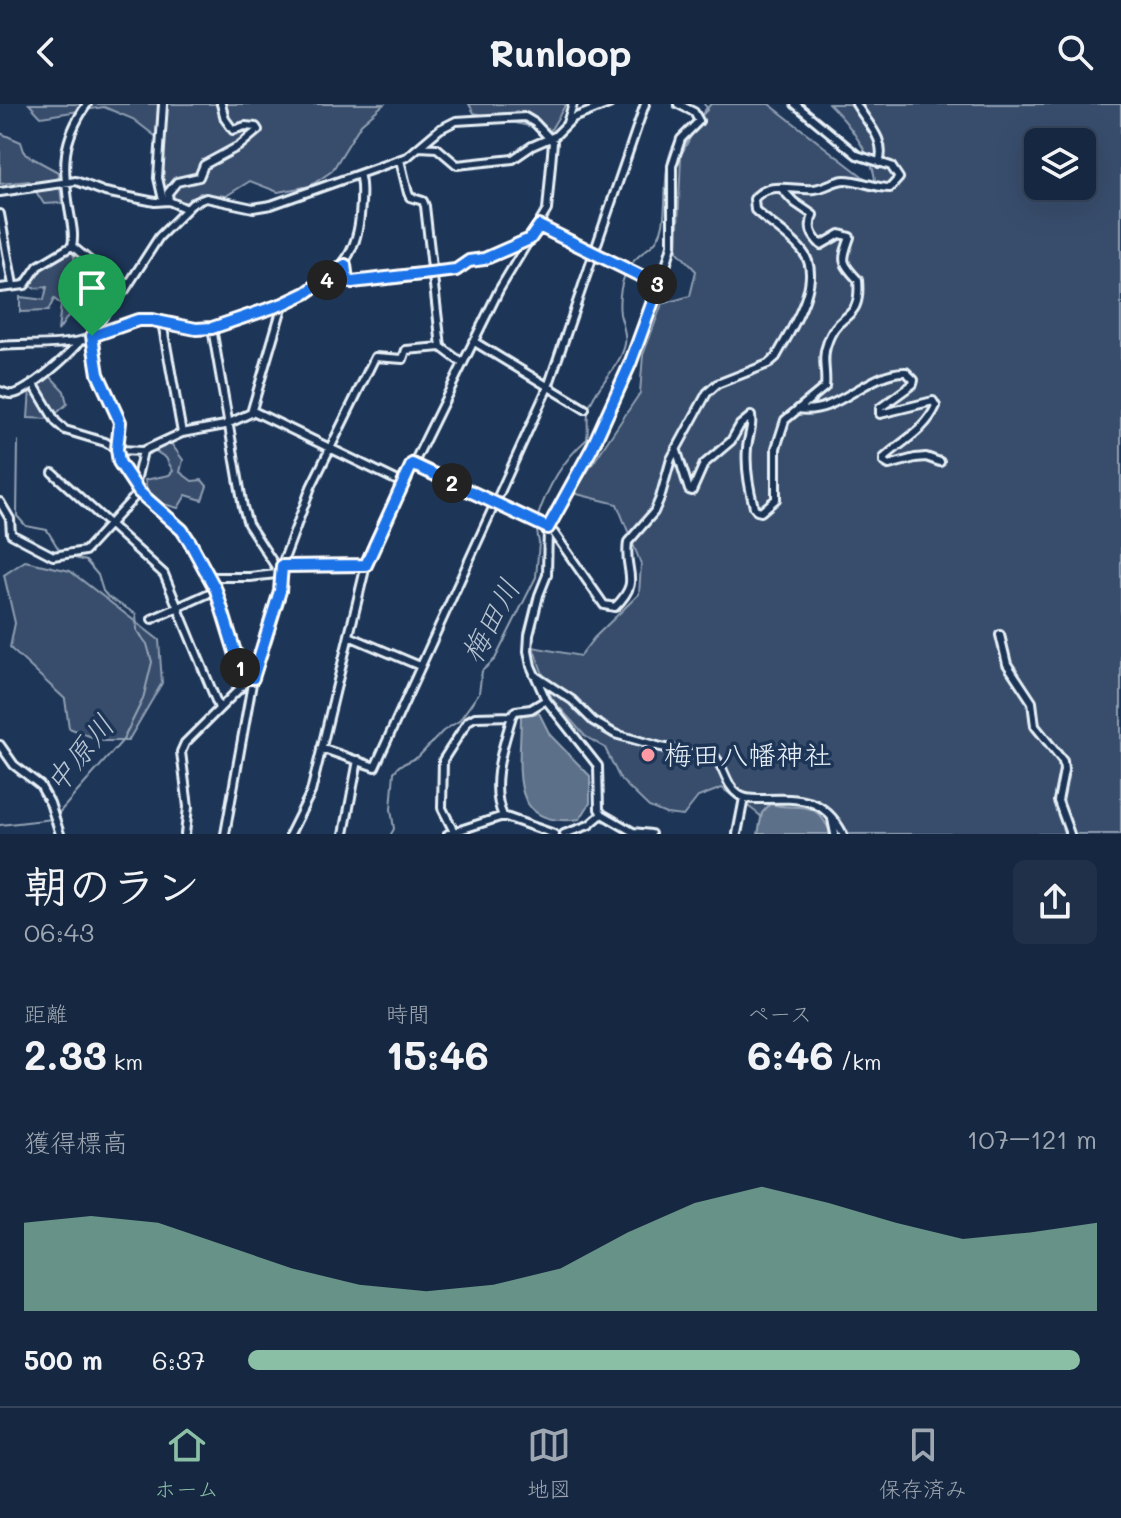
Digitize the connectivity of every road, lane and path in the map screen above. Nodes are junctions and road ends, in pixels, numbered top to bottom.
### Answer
1 (87, 104) edge
2 (163, 104) edge
3 (221, 104) edge
4 (573, 104) edge
5 (609, 104) edge
6 (645, 104) edge
7 (678, 104) edge
8 (795, 104) edge
9 (856, 104) edge
10 (567, 123) junction
11 (550, 137) junction
12 (420, 147) junction
13 (400, 160) junction
14 (879, 163) junction
15 (359, 174) junction
16 (65, 182) junction
17 (781, 188) junction
18 (0, 192) edge
19 (166, 200) junction
20 (187, 209) junction
21 (0, 214) edge
22 (539, 226) junction
23 (530, 239) junction
24 (72, 246) junction
25 (594, 253) junction
26 (345, 265) junction
27 (434, 273) junction
28 (13, 285) junction
29 (659, 285) junction
30 (0, 288) edge
31 (125, 290) junction
32 (283, 304) junction
33 (162, 322) junction
34 (212, 328) junction
35 (92, 336) junction
36 (80, 341) junction
37 (473, 341) junction
38 (0, 346) edge
39 (441, 347) junction
40 (462, 363) junction
41 (33, 383) junction
42 (548, 387) junction
43 (0, 391) edge
44 (585, 409) dead end
45 (798, 409) junction
46 (253, 411) junction
47 (230, 423) junction
48 (182, 433) junction
49 (676, 448) junction
50 (117, 449) junction
51 (330, 449) junction
52 (143, 451) junction
53 (940, 462) dead end
54 (412, 464) junction
55 (53, 473) dead end
56 (402, 483) junction
57 (137, 489) junction
58 (0, 502) edge
59 (494, 503) junction
60 (110, 524) junction
61 (548, 528) junction
62 (366, 565) junction
63 (279, 566) junction
64 (208, 577) junction
65 (216, 590) junction
66 (179, 607) junction
67 (152, 619) dead end
68 (1000, 635) dead end
69 (349, 636) junction
70 (420, 666) junction
71 (534, 675) junction
72 (243, 678) junction
73 (253, 678) junction
74 (546, 700) junction
75 (219, 708) junction
76 (512, 716) junction
77 (0, 745) edge
78 (321, 748) junction
79 (358, 760) junction
80 (744, 798) junction
81 (602, 814) junction
82 (503, 816) junction
83 (832, 819) junction
84 (452, 833) edge
85 (633, 833) edge
86 (60, 834) edge
87 (185, 834) edge
88 (225, 834) edge
89 (290, 834) edge
90 (344, 834) edge
91 (554, 834) edge
92 (564, 834) edge
93 (651, 834) edge
94 (737, 834) edge
95 (835, 834) edge
96 (843, 834) edge
97 (1070, 834) edge

1 - 16 street
2 - 19 street
3 - 19 street
4 - 10 street
5 - 10 street
6 - 25 street
7 - 29 street
8 - 14 street
9 - 14 street
10 - 11 street
11 - 12 street
11 - 12 street
11 - 22 street
12 - 13 street
13 - 15 street
13 - 27 street
14 - 17 street
15 - 20 street
15 - 26 street
16 - 18 street
16 - 19 street
16 - 24 street
17 - 45 street
17 - 49 street
19 - 20 street
20 - 31 street
21 - 28 street
22 - 23 street
22 - 25 street
23 - 27 street
23 - 37 street
24 - 28 street
24 - 31 street
25 - 29 street
25 - 42 street
26 - 27 street
26 - 32 street
27 - 39 street
28 - 30 street
29 - 61 street
31 - 35 street
32 - 34 street
32 - 46 street
33 - 34 street
33 - 35 street
33 - 48 street
34 - 47 street
35 - 36 street
35 - 50 street
36 - 38 street
36 - 41 street
37 - 40 street
37 - 42 street
39 - 40 street
39 - 51 street
40 - 54 street
41 - 43 street
41 - 50 street
42 - 44 street
42 - 59 street
45 - 49 street
45 - 53 street
46 - 47 street
46 - 51 street
47 - 48 street
47 - 63 street
48 - 52 street
49 - 61 street
50 - 52 street
50 - 57 street
51 - 56 street
51 - 63 street
52 - 57 street
54 - 56 street
54 - 59 street
55 - 60 street
56 - 62 street
57 - 60 street
57 - 64 street
58 - 60 street
59 - 61 street
59 - 70 street
60 - 66 street
61 - 71 street
62 - 63 street
62 - 69 street
63 - 64 street
63 - 73 street
64 - 65 street
65 - 66 street
65 - 72 street
66 - 67 street
66 - 75 street
68 - 97 street
69 - 70 street
69 - 78 street
70 - 79 street
71 - 74 street
71 - 80 street
72 - 73 street
72 - 75 street
73 - 88 street
74 - 76 street
74 - 81 street
75 - 87 street
76 - 82 street
76 - 84 street
77 - 86 street
78 - 79 street
78 - 89 street
79 - 90 street
80 - 83 street
80 - 94 street
81 - 85 street
81 - 92 street
82 - 84 street
82 - 91 street
83 - 95 street
83 - 96 street
85 - 93 street

